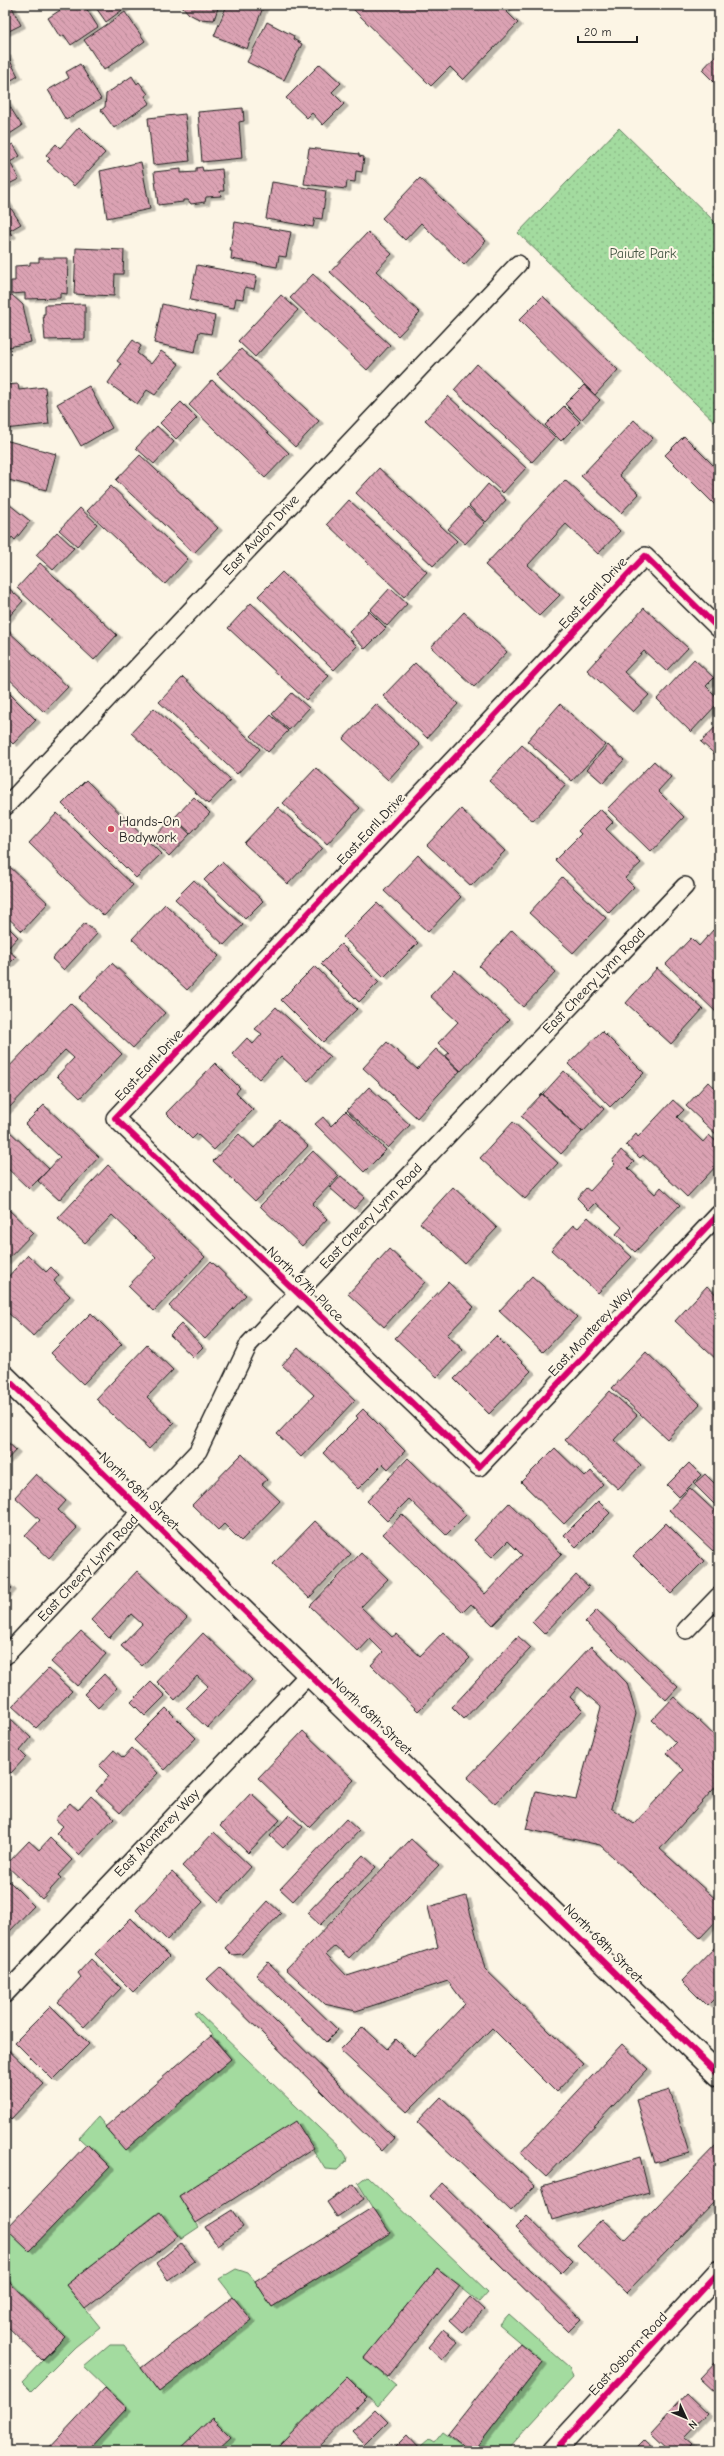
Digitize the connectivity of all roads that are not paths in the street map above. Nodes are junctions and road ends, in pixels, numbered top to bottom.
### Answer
1 (518, 264) dead end
2 (719, 629) edge
3 (5, 806) edge
4 (685, 886) dead end
5 (115, 1118) joint
6 (719, 1214) edge
7 (297, 1294) junction
8 (5, 1377) edge
9 (479, 1467) joint
10 (142, 1511) junction
11 (719, 1596) edge
12 (686, 1630) dead end
13 (5, 1656) edge
14 (310, 1672) junction
15 (5, 1994) edge
16 (719, 2075) edge
17 (719, 2272) edge
18 (554, 2451) edge

1 - 3 street, East Avalon Drive
2 - 5 street, East Earll Drive
4 - 7 street, East Cheery Lynn Road
5 - 7 street, North 67th Place
6 - 9 street, East Monterey Way
7 - 9 street, North 67th Place
7 - 10 street, East Cheery Lynn Road
8 - 10 main road, North 68th Street
10 - 13 street, East Cheery Lynn Road
10 - 14 main road, North 68th Street
11 - 12 street
14 - 15 street, East Monterey Way
14 - 16 main road, North 68th Street
17 - 18 main road, East Osborn Road

